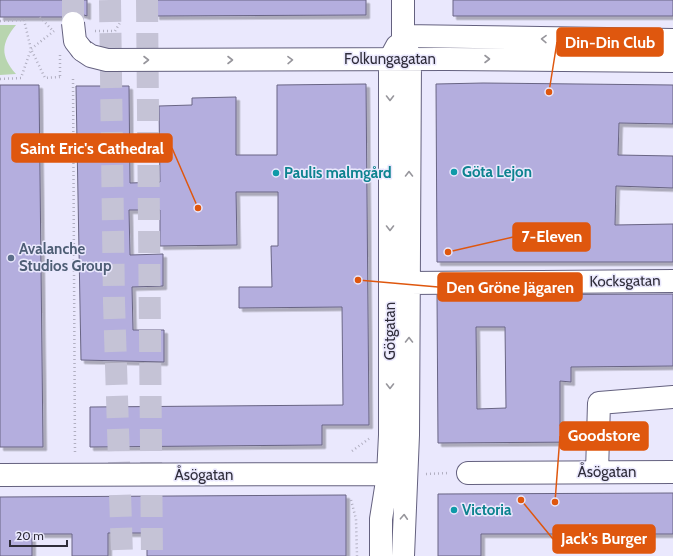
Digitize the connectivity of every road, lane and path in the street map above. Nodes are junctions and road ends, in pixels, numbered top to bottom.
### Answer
1 (403, 0) edge
2 (0, 21) edge
3 (121, 21) dead end
4 (63, 24) joint
5 (93, 31) dead end
6 (403, 36) junction
7 (673, 40) edge
8 (31, 49) junction
9 (400, 59) junction
10 (673, 60) edge
11 (60, 77) dead end
12 (0, 78) edge
13 (73, 79) dead end
14 (673, 281) edge
15 (409, 283) junction
16 (673, 397) edge
17 (597, 472) junction
18 (673, 472) edge
19 (468, 473) dead end
20 (397, 474) junction
21 (0, 475) edge
22 (75, 475) junction
23 (351, 500) dead end
24 (357, 556) edge
25 (381, 556) edge
26 (404, 556) edge

1 - 6 street, Götgatan
2 - 8 path
3 - 5 path
4 - 8 path
4 -> 9 street, Folkungagatan, bridge
7 -> 6 street, Folkungagatan
6 - 9 street, Götgatan
8 - 11 path
8 - 12 path
9 -> 10 street, Folkungagatan
15 -> 9 street, Götgatan
9 -> 20 street, Götgatan
13 - 22 path
14 - 15 street, Kocksgatan
20 -> 15 street, Götgatan
16 - 17 street
17 - 18 street, Åsögatan
17 - 19 street, Åsögatan
20 - 22 street, Åsögatan
20 - 25 street, Götgatan
26 -> 20 street, Götgatan
21 - 22 street, Åsögatan
23 - 24 path

